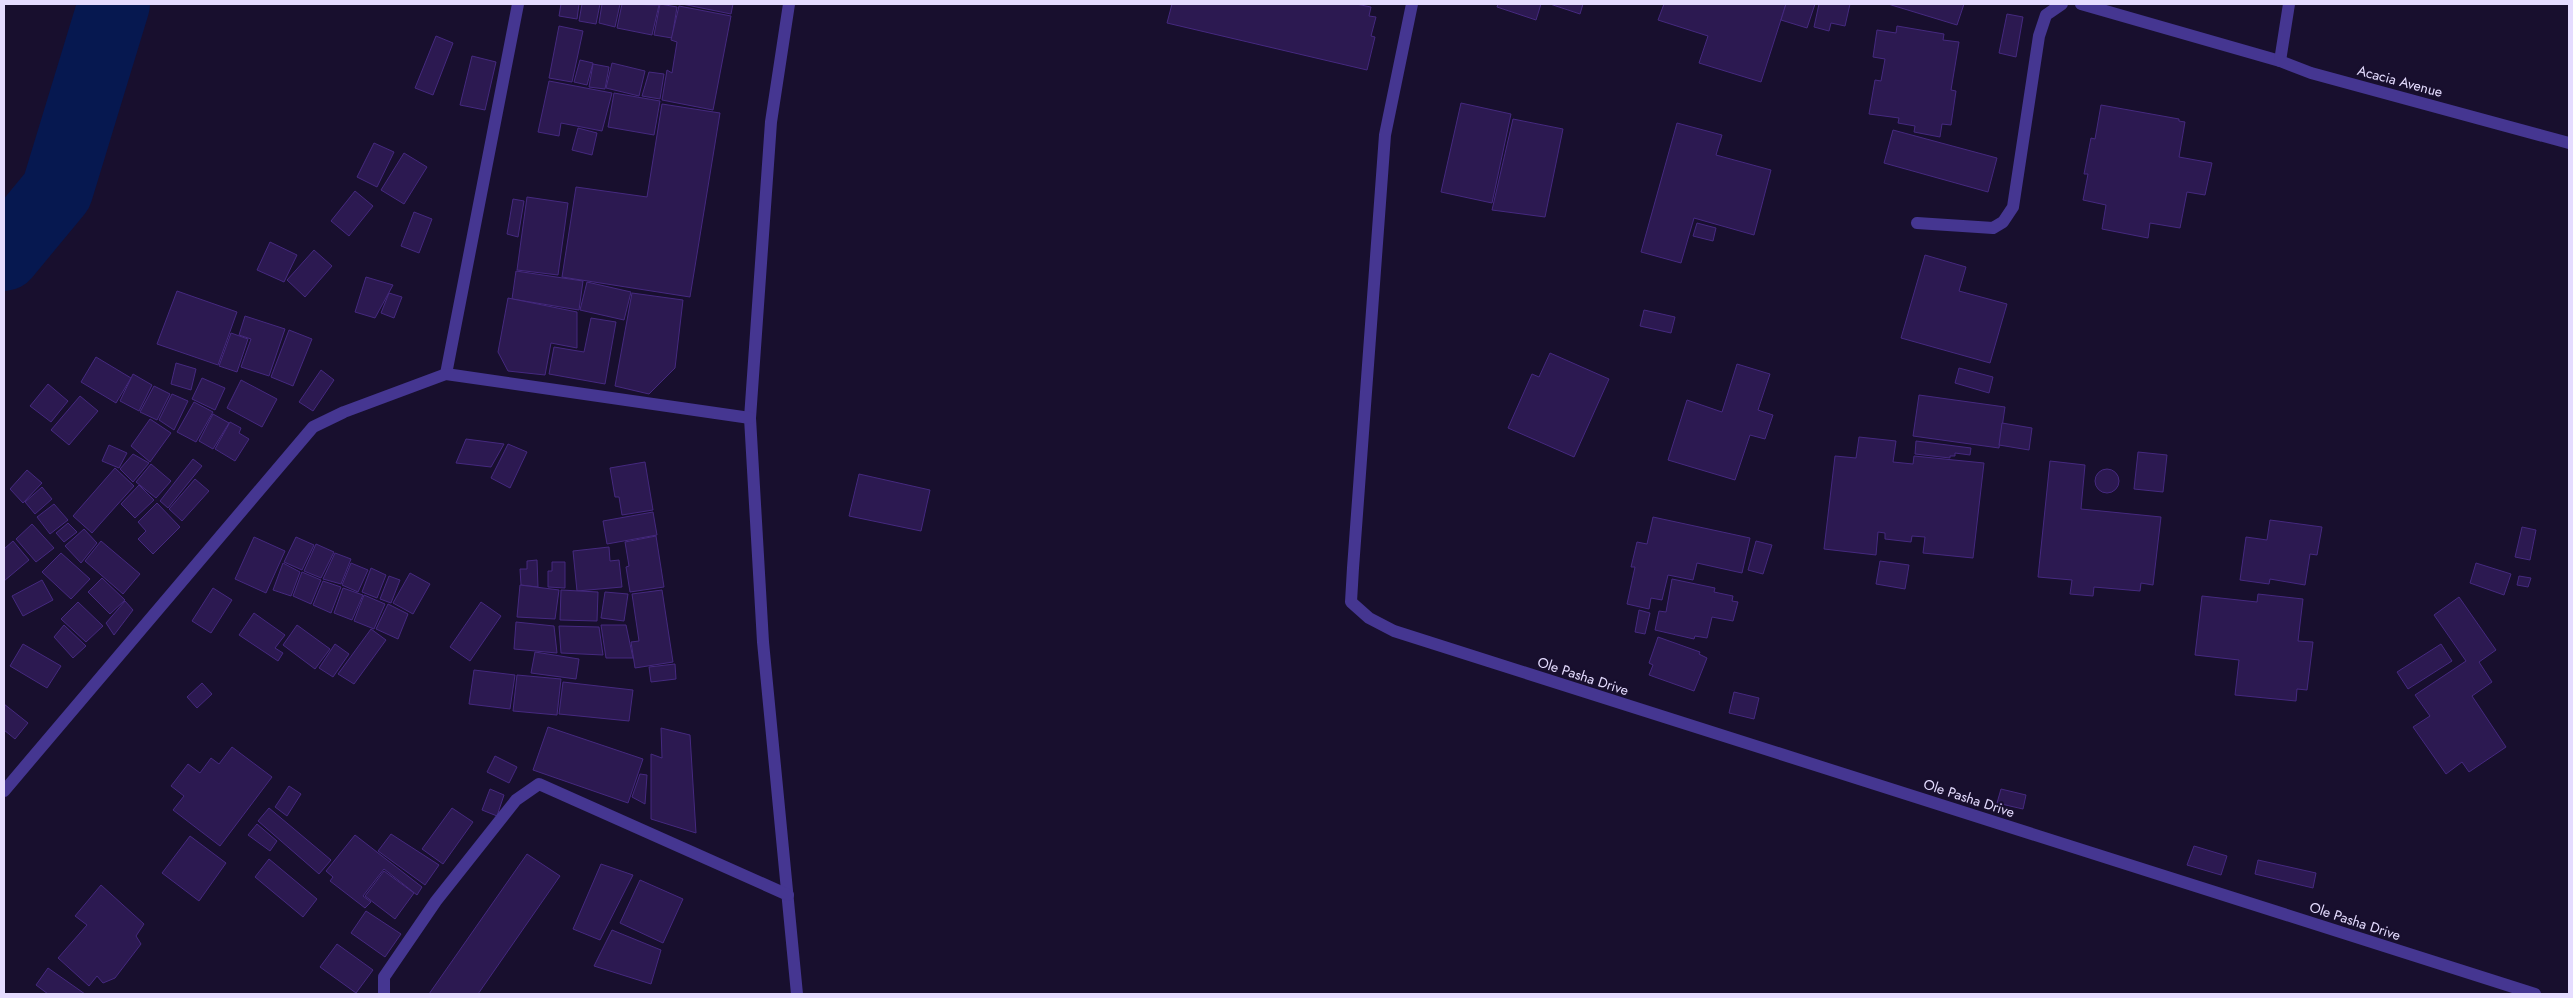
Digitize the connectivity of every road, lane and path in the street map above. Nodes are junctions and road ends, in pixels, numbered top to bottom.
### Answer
1 (518, 4) edge
2 (789, 4) edge
3 (2062, 4) edge
4 (2081, 4) edge
5 (2289, 4) edge
6 (1408, 5) edge
7 (2280, 61) junction
8 (2569, 143) edge
9 (1917, 223) dead end
10 (446, 374) junction
11 (750, 418) junction
12 (4, 791) edge
13 (788, 895) junction
14 (384, 994) edge
15 (797, 994) edge
16 (2535, 994) edge

1 - 10 street
2 - 11 street
3 - 9 street
4 - 7 street, Acacia Avenue
5 - 7 street
6 - 16 street, Ole Pasha Drive
7 - 8 street, Acacia Avenue
10 - 11 street
10 - 12 street
11 - 13 street
13 - 14 street
13 - 15 street

